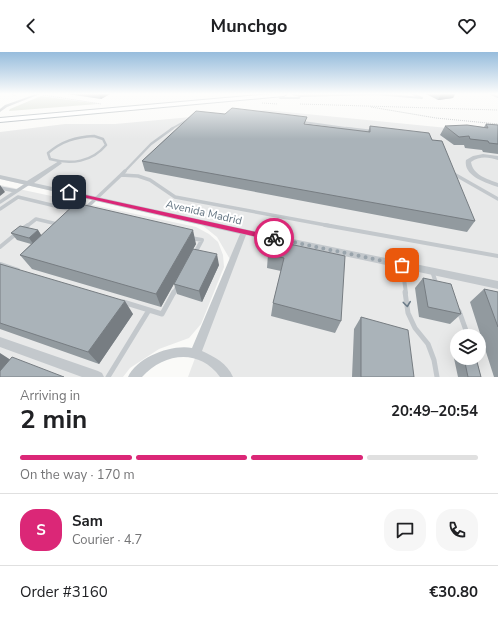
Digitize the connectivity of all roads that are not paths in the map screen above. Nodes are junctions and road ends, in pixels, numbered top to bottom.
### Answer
1 (78, 109) edge
2 (127, 109) edge
3 (0, 114) edge
4 (193, 118) edge
5 (0, 120) edge
6 (295, 122) edge
7 (378, 132) edge
8 (498, 158) edge
9 (60, 163) junction
10 (452, 173) edge
11 (121, 175) junction
12 (0, 177) edge
13 (28, 183) junction
14 (498, 185) edge
15 (0, 188) edge
16 (16, 191) junction
17 (96, 198) junction
18 (498, 199) edge
19 (0, 202) edge
20 (0, 209) edge
21 (74, 211) edge
22 (88, 214) edge
23 (66, 226) edge
24 (244, 232) junction
25 (187, 236) edge
26 (0, 247) edge
27 (498, 256) edge
28 (191, 260) edge
29 (0, 264) edge
30 (402, 265) junction
31 (22, 271) edge
32 (432, 271) junction
33 (180, 280) edge
34 (498, 285) edge
35 (441, 288) edge
36 (119, 301) edge
37 (455, 303) edge
38 (149, 310) junction
39 (466, 329) edge
40 (0, 342) edge
41 (196, 352) junction
42 (98, 377) edge
43 (108, 377) edge
44 (134, 377) edge
45 (226, 377) edge
46 (437, 377) edge

1 - 3 street
2 - 5 street
4 - 11 lane
6 - 7 lane
8 - 14 street
9 - 9 lane
9 - 13 street
10 - 18 lane
11 - 17 lane
11 - 27 lane
12 - 13 street, Avenida Madrid
13 - 16 lane
13 - 17 street, Avenida Madrid
15 - 16 lane
16 - 19 lane
17 - 22 lane
17 - 24 street, Avenida Madrid
20 - 21 lane
23 - 26 lane
24 - 30 street, Avenida Madrid
24 - 41 street
25 - 28 lane
29 - 31 lane
30 - 32 street, Avenida Madrid
30 -> 46 lane
32 - 34 street, Avenida Madrid
32 - 35 lane
33 - 38 lane
36 - 38 lane
37 - 39 lane
38 - 43 lane
40 - 42 street
41 - 44 street
41 - 45 street

